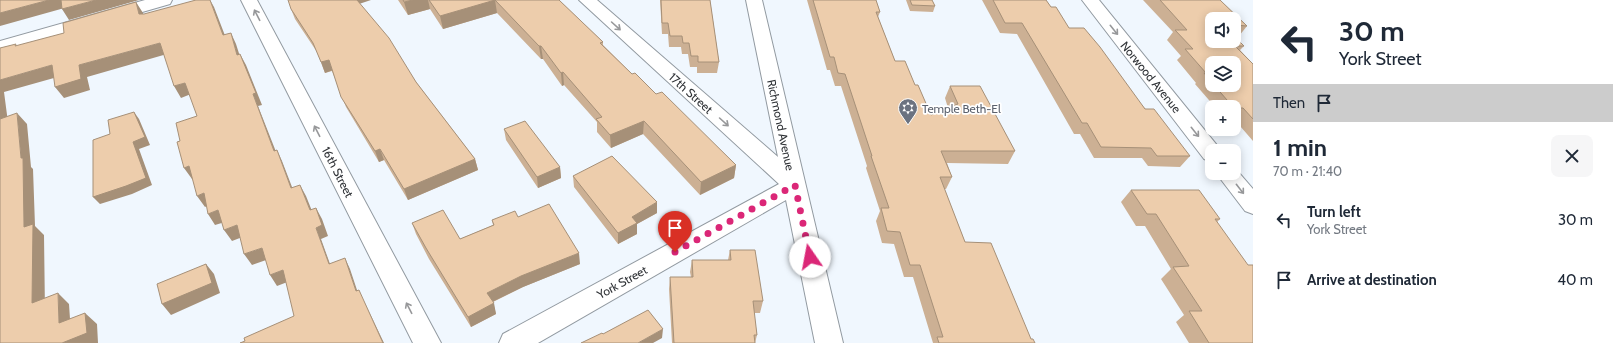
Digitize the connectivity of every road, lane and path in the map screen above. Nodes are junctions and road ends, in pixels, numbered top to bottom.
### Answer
1 (164, 0) edge
2 (249, 0) edge
3 (587, 0) edge
4 (754, 0) edge
5 (1090, 0) edge
6 (0, 47) edge
7 (1205, 145) edge
8 (1233, 180) edge
9 (795, 185) junction
10 (1253, 205) edge
11 (427, 343) edge
12 (513, 343) edge
13 (829, 343) edge

1 - 6 street
11 -> 2 street, 16th Street
3 -> 9 street, 17th Street
4 - 9 street, Richmond Avenue
5 -> 7 street, Norwood Avenue
8 -> 10 street
9 - 12 street, York Street
9 - 13 street, Richmond Avenue

